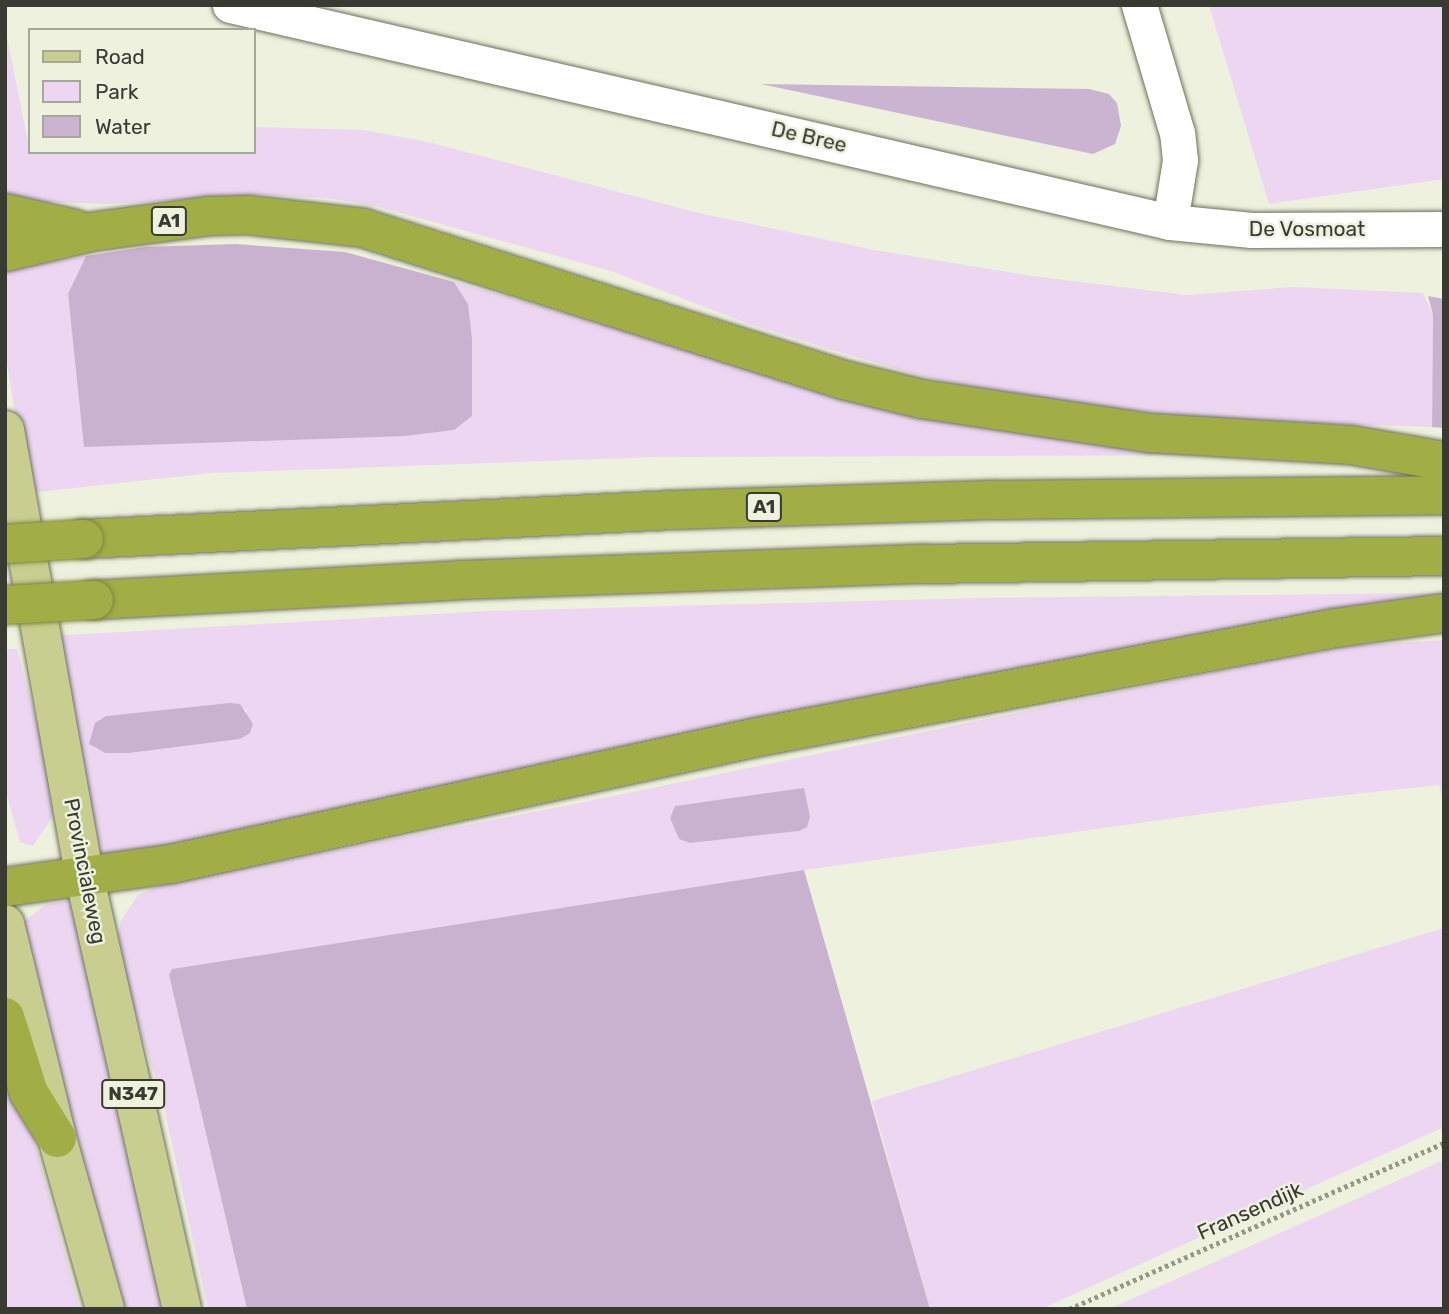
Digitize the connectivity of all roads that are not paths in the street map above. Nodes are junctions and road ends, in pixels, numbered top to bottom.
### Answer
1 (230, 5) edge
2 (1139, 5) edge
3 (5, 213) edge
4 (1170, 222) junction
5 (1444, 229) edge
6 (90, 232) junction
7 (5, 252) edge
8 (5, 430) edge
9 (1444, 461) edge
10 (1444, 495) edge
11 (5, 544) edge
12 (1444, 556) edge
13 (5, 605) edge
14 (1444, 613) edge
15 (85, 879) junction
16 (5, 887) edge
17 (5, 924) edge
18 (5, 1017) edge
19 (57, 1138) junction
20 (105, 1309) edge
21 (182, 1309) edge

1 - 4 street, De Bree
2 - 4 street
3 - 6 highway, A1
4 - 5 street, De Vosmoat
6 - 7 highway, A1
6 - 9 highway, A1
8 - 15 main road, Provincialeweg / N347
10 - 11 highway, A1, bridge
12 - 13 highway, bridge
14 - 15 highway
15 - 16 highway
15 - 21 main road, Provincialeweg / N347
17 - 19 main road
18 - 19 highway
19 - 20 main road

